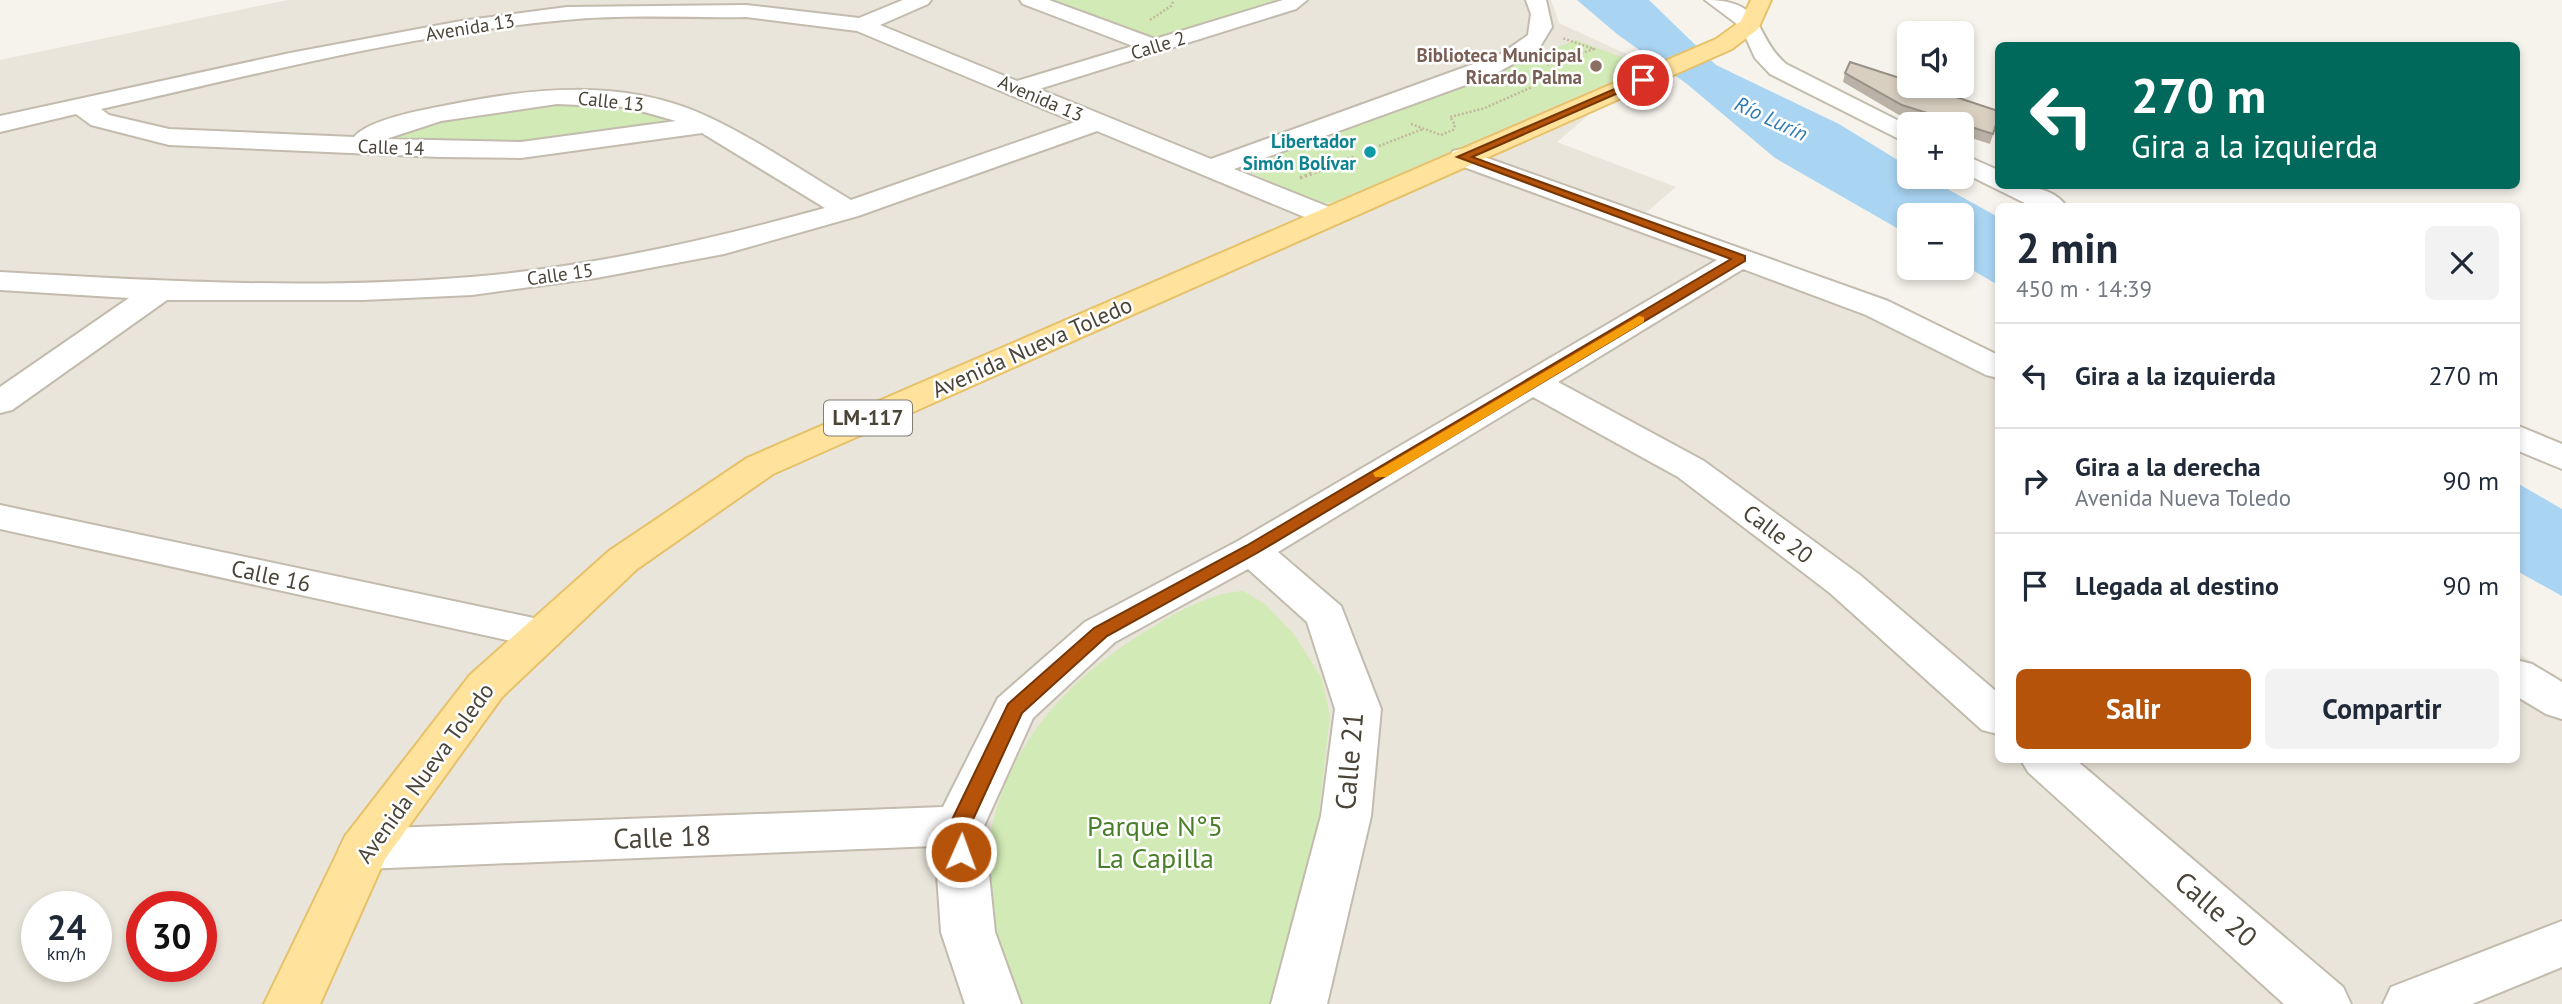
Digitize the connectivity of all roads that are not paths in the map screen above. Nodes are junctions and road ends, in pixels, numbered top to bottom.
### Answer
1 (921, 0) edge
2 (1030, 0) edge
3 (1297, 0) edge
4 (1536, 0) edge
5 (1715, 0) edge
6 (1760, 0) edge
7 (571, 6) edge
8 (1750, 24) junction
9 (861, 25) junction
10 (1154, 47) junction
11 (1018, 88) junction
12 (82, 107) junction
13 (1098, 122) junction
14 (0, 124) edge
15 (705, 125) junction
16 (1897, 130) edge
17 (355, 145) junction
18 (1462, 157) junction
19 (1211, 168) junction
20 (1974, 168) edge
21 (1995, 178) edge
22 (2016, 189) edge
23 (2046, 203) edge
24 (848, 210) junction
25 (1329, 217) junction
26 (1741, 258) junction
27 (0, 281) edge
28 (160, 291) junction
29 (1995, 367) edge
30 (1534, 383) junction
31 (0, 403) edge
32 (2520, 438) edge
33 (2562, 458) edge
34 (0, 517) edge
35 (1252, 550) junction
36 (543, 634) junction
37 (2520, 677) edge
38 (2562, 703) edge
39 (1995, 715) edge
40 (2048, 763) edge
41 (959, 826) junction
42 (365, 849) junction
43 (2562, 943) edge
44 (292, 1004) edge
45 (993, 1004) edge
46 (1299, 1004) edge
47 (2323, 1004) edge
48 (2411, 1004) edge

1 - 9 street
2 - 10 street
3 - 10 street, Calle 2
4 - 19 street
5 - 8 street
6 - 8 main road, Avenida Nueva Toledo / LM-117
7 - 9 street, Avenida 13
7 - 12 street, Avenida 13
8 - 16 street
8 - 18 main road, Avenida Nueva Toledo / LM-117
9 - 11 street, Avenida 13
10 - 11 street, Calle 2
11 - 13 street, Avenida 13
12 - 14 street, Avenida 13
12 - 17 street, Calle 14
13 - 19 street, Avenida 13
13 - 24 street, Calle 15
15 - 17 street, Calle 14
15 - 17 street, Calle 13
15 - 24 street, Calle 13
18 - 25 main road, Avenida Nueva Toledo / LM-117
18 - 26 street
19 - 25 street, Avenida 13
20 - 21 street
22 - 23 street
24 - 28 street, Calle 15
25 - 36 main road, Avenida Nueva Toledo / LM-117
26 - 29 street
26 - 30 street
27 - 28 street, Calle 15
28 - 31 street
30 - 35 street
30 - 39 street, Calle 20
32 - 33 street
34 - 36 street, Calle 16
35 - 41 street
35 - 46 street, Calle 21
36 - 42 main road, Avenida Nueva Toledo / LM-117
37 - 38 street
40 - 47 street, Calle 20
41 - 42 street, Calle 18
41 - 45 street
42 - 44 main road, Avenida Nueva Toledo / LM-117
43 - 48 street

